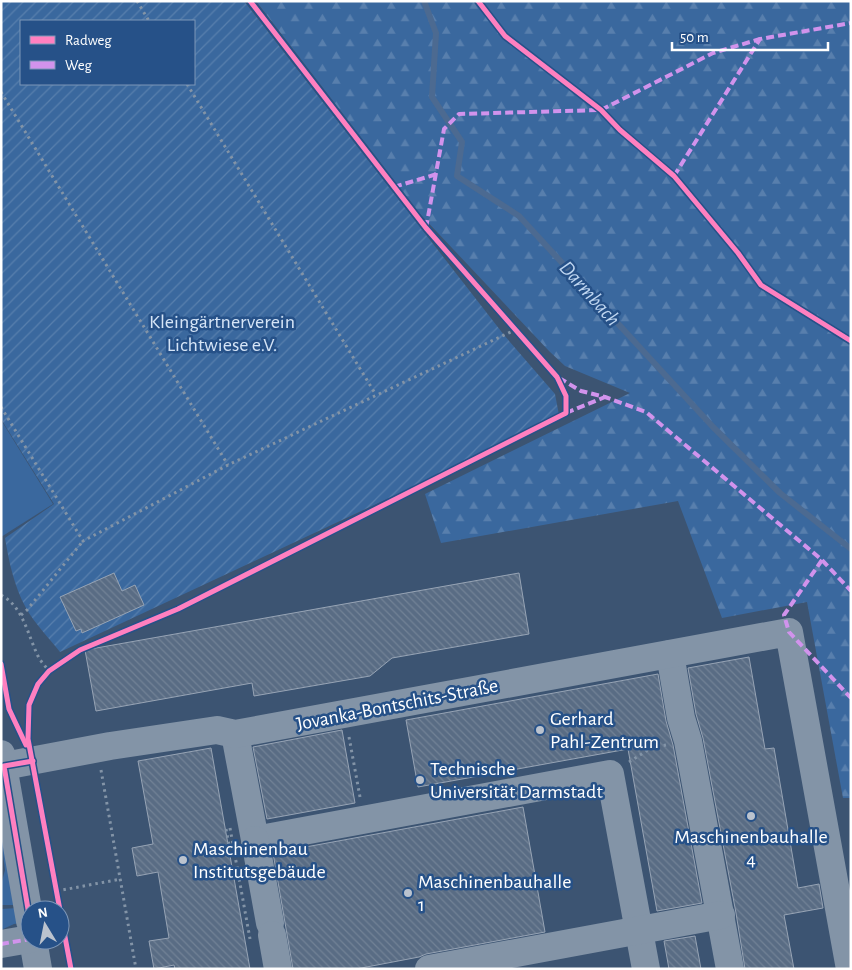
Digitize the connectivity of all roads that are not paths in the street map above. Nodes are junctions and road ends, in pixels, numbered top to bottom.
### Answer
1 (670, 654) junction
2 (235, 734) junction
3 (2, 760) edge
4 (255, 840) junction
5 (26, 900) edge
6 (721, 915) junction
7 (639, 930) junction
8 (20, 942) edge
9 (1, 944) edge
10 (34, 950) edge
11 (446, 967) edge
12 (38, 969) edge
13 (278, 969) edge
14 (646, 969) edge
15 (730, 969) edge
16 (850, 969) edge

1 - 2 street, Jovanka-Bontschits-Straße
1 - 6 street
1 - 16 street, Jovanka-Bontschits-Straße
2 - 3 street, Jovanka-Bontschits-Straße
2 - 4 street
3 - 5 street
4 - 7 street
4 - 13 street
6 - 7 street
6 - 15 street
7 - 11 street
7 - 14 street
8 - 9 street
10 - 12 street

